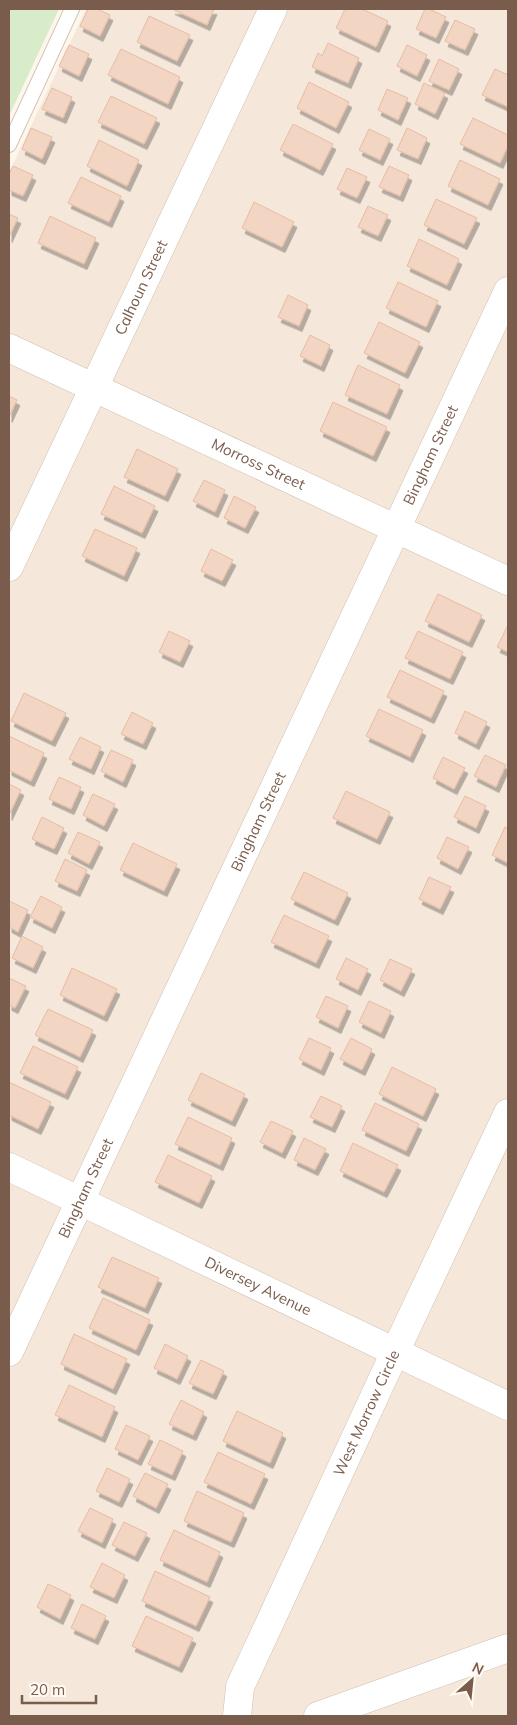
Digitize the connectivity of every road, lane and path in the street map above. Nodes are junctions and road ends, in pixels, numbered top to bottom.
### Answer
1 (72, 9) edge
2 (273, 9) edge
3 (9, 145) edge
4 (508, 291) edge
5 (9, 348) edge
6 (94, 388) junction
7 (396, 528) junction
8 (9, 566) edge
9 (508, 581) edge
10 (508, 1113) edge
11 (9, 1167) edge
12 (80, 1200) junction
13 (9, 1352) edge
14 (395, 1352) junction
15 (508, 1406) edge
16 (508, 1648) edge
17 (237, 1716) edge
18 (318, 1716) edge

1 - 3 lane
2 - 6 street, Calhoun Street
4 - 7 street, Bingham Street
5 - 6 street, Morross Street
6 - 7 street, Morross Street
6 - 8 street, Calhoun Street
7 - 9 street, Morross Street
7 - 12 street, Bingham Street
10 - 14 street, West Morrow Circle
11 - 12 street, Diversey Avenue
12 - 13 street, Bingham Street
12 - 14 street, Diversey Avenue
14 - 15 street, Diversey Avenue
14 - 17 street, West Morrow Circle
16 - 18 street

